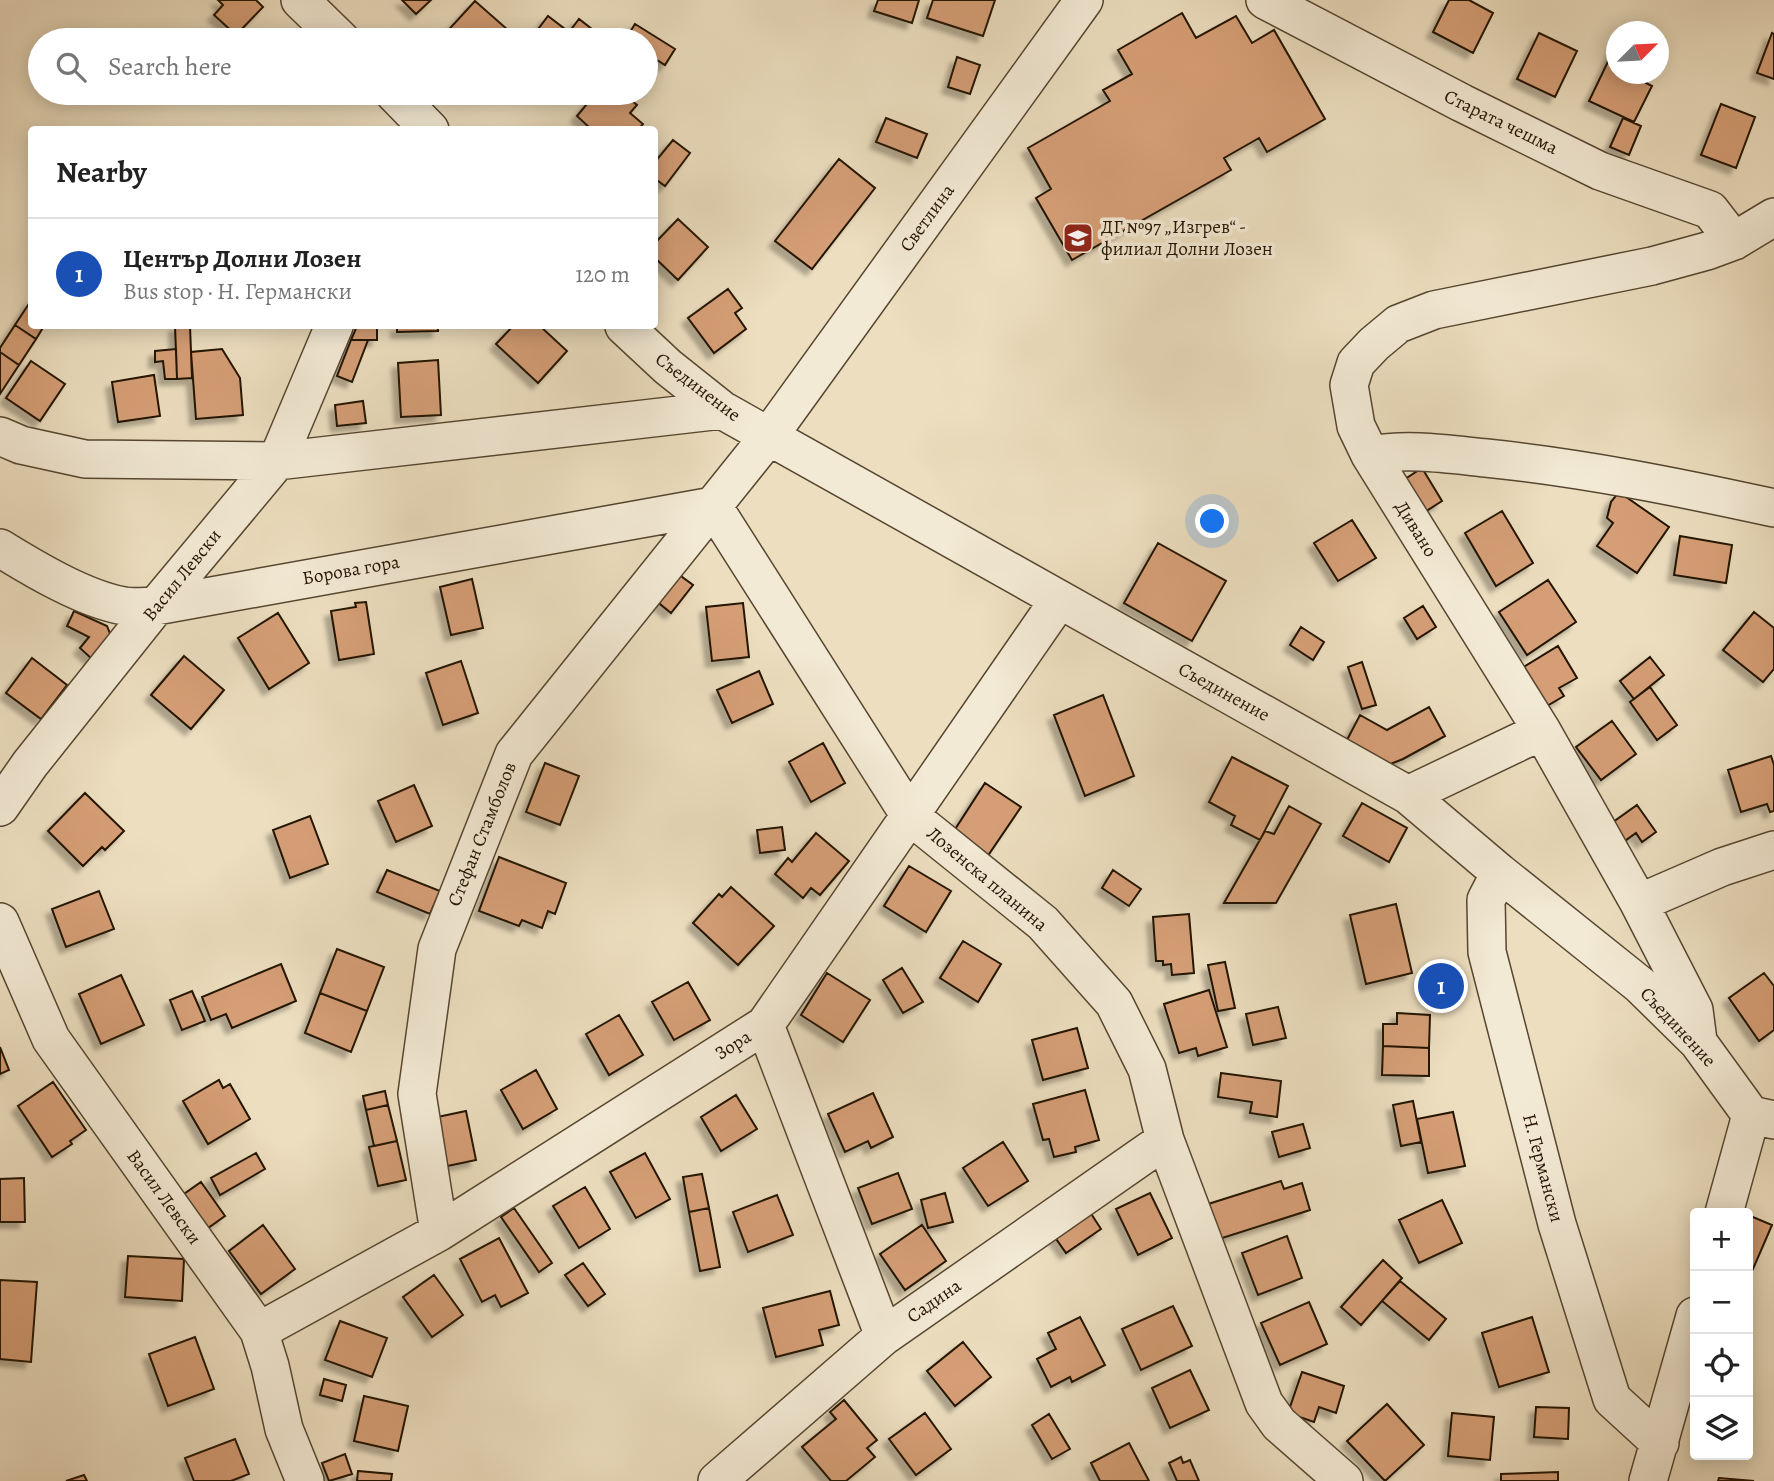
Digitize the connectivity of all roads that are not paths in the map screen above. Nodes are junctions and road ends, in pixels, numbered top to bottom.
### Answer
1 (300, 0) edge
2 (1084, 0) edge
3 (1265, 0) edge
4 (329, 28) edge
5 (405, 105) edge
6 (423, 126) edge
7 (1774, 218) edge
8 (1734, 241) junction
9 (333, 329) edge
10 (627, 329) edge
11 (722, 410) junction
12 (0, 436) edge
13 (769, 436) junction
14 (1370, 455) junction
15 (277, 460) junction
16 (713, 506) junction
17 (1774, 508) edge
18 (0, 548) edge
19 (1059, 600) junction
20 (156, 606) junction
21 (1542, 731) junction
22 (1408, 794) junction
23 (0, 807) edge
24 (910, 816) junction
25 (1774, 850) edge
26 (1500, 873) junction
27 (1639, 904) junction
28 (0, 922) edge
29 (765, 1025) junction
30 (1698, 1042) junction
31 (1763, 1118) edge
32 (1166, 1140) junction
33 (1726, 1208) edge
34 (439, 1232) junction
35 (259, 1331) junction
36 (1690, 1334) edge
37 (884, 1336) junction
38 (1660, 1443) junction
39 (294, 1478) edge
40 (718, 1481) edge
41 (1342, 1481) edge
42 (1648, 1481) edge

1 - 4 street
2 - 13 street, Светлина
3 - 8 street, Старата чешма
5 - 6 street
7 - 8 street, Дивано
8 - 14 street, Дивано
9 - 15 street, Васил Левски
10 - 11 street, Съединение
11 - 13 street, Съединение
11 - 15 street
12 - 15 street
13 - 16 street, Стефан Стамболов
13 - 19 street, Съединение
14 - 17 street
14 - 21 street, Дивано
15 - 20 street, Васил Левски
16 - 20 street, Борова гора
16 - 24 street, Лозенска планина
16 - 34 street, Стефан Стамболов
18 - 20 street, Борова гора
19 - 22 street, Съединение
19 - 24 street, Зора
20 - 23 street, Васил Левски
21 - 22 street
21 - 27 street, Дивано
22 - 26 street, Съединение
24 - 29 street, Зора
24 - 32 street, Лозенска планина
25 - 27 street
26 - 30 street, Съединение
26 - 38 street, Н. Германски
27 - 30 street, Дивано
28 - 35 street, Васил Левски
29 - 34 street, Зора
29 - 37 street
30 - 31 street, Съединение
31 - 33 street
32 - 37 street, Садина
32 - 41 street, Лозенска планина
34 - 35 street, Зора
35 - 39 street, Васил Левски
36 - 38 street
37 - 40 street, Садина
38 - 42 street

